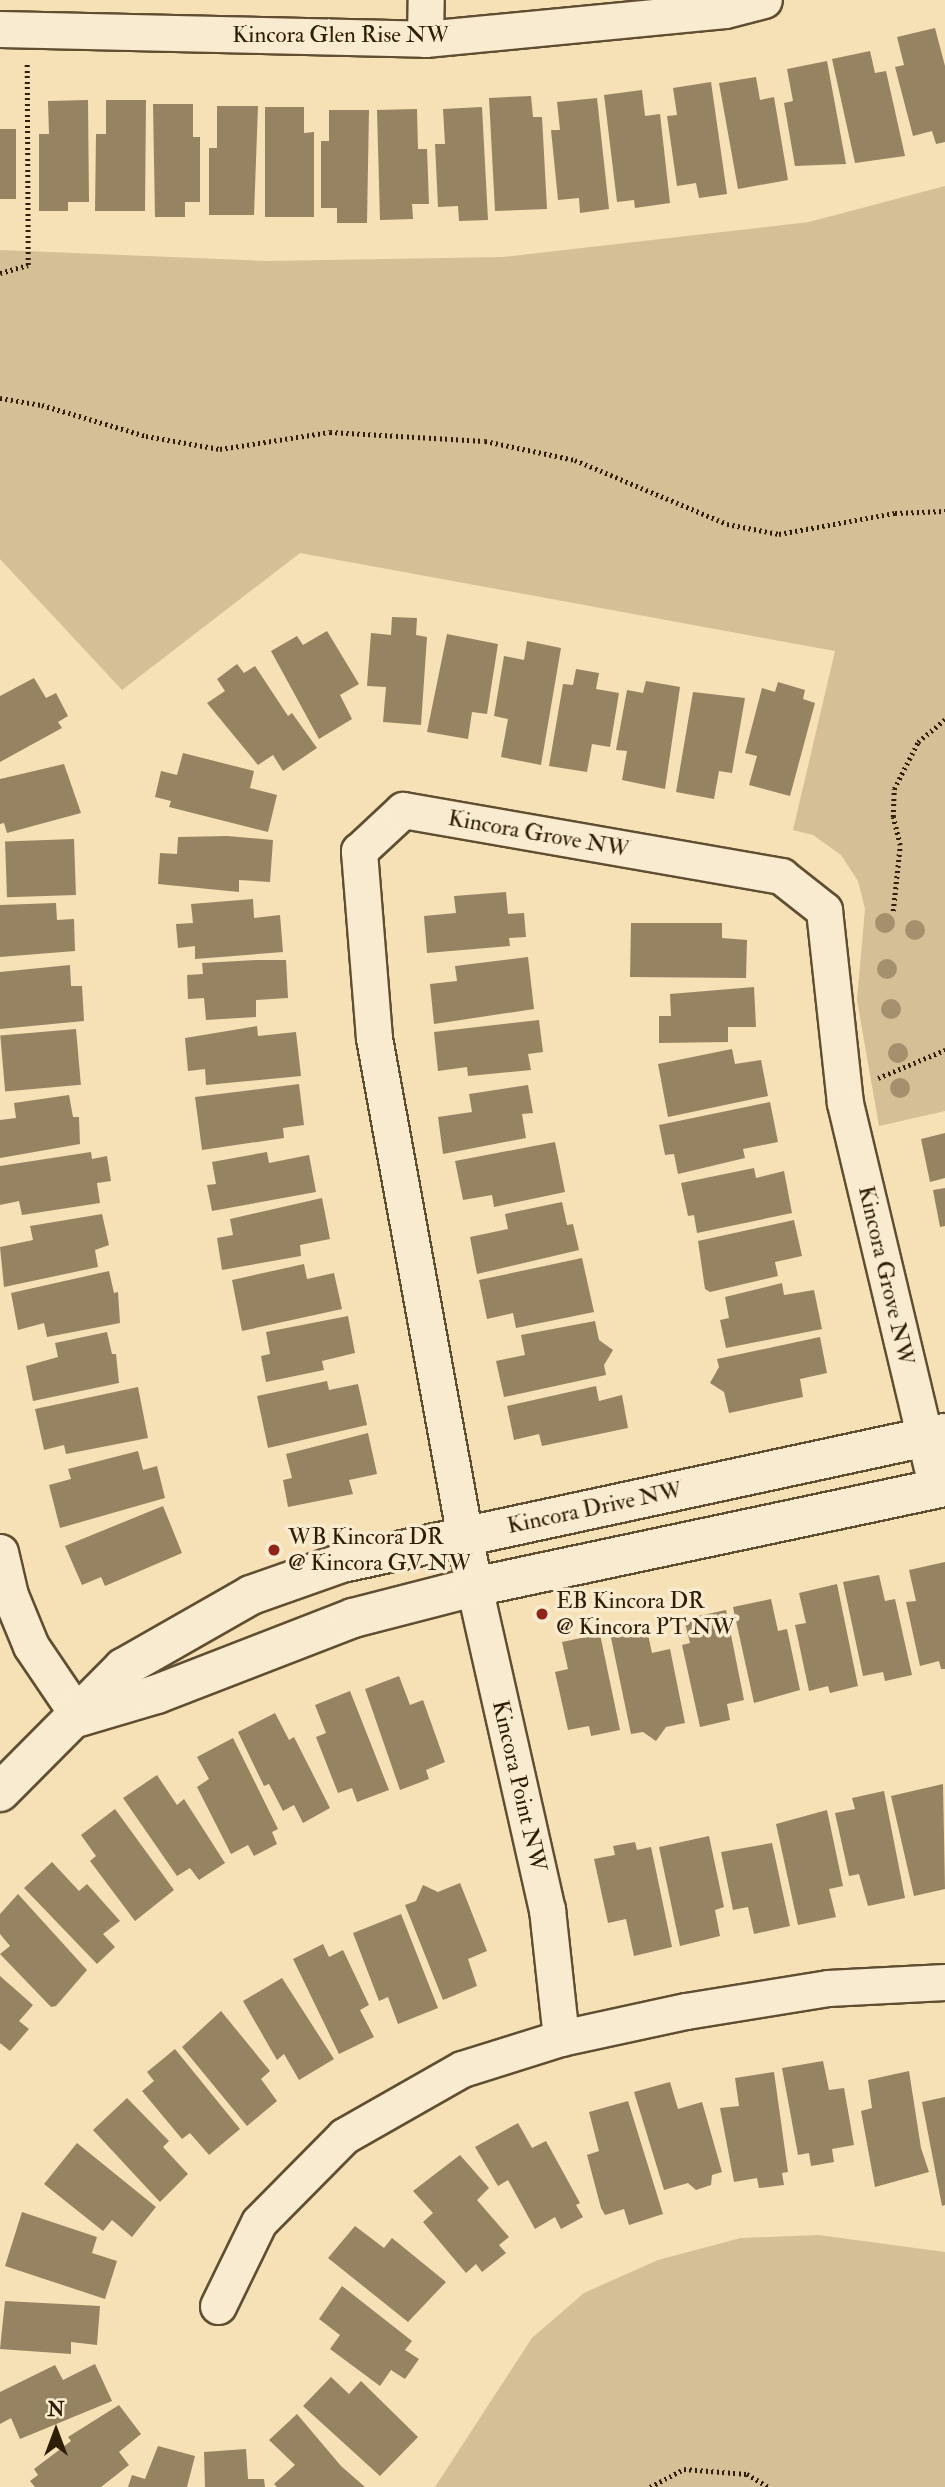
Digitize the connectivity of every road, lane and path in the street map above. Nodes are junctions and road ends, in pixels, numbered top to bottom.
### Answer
1 (426, 0) edge
2 (764, 0) edge
3 (0, 29) edge
4 (425, 38) junction
5 (27, 55) dead end
6 (0, 273) edge
7 (0, 398) edge
8 (945, 511) edge
9 (945, 719) edge
10 (893, 911) dead end
11 (945, 1050) edge
12 (866, 1084) dead end
13 (934, 1435) edge
14 (941, 1488) edge
15 (465, 1535) junction
16 (0, 1552) edge
17 (474, 1587) junction
18 (79, 1717) junction
19 (0, 1792) edge
20 (945, 1982) edge
21 (561, 2038) junction
22 (218, 2305) dead end
23 (650, 2487) edge
24 (769, 2487) edge

1 - 4 street
2 - 4 street, Kincora Glen Rise NW
3 - 4 street, Kincora Glen Rise NW
5 - 6 path
7 - 8 path
9 - 10 path
11 - 12 path
13 - 14 street, Kincora Grove NW
13 - 15 street, Kincora Drive NW
13 - 15 street, Kincora Grove NW
14 - 17 street, Kincora Drive NW
15 - 17 street, Kincora Point NW
15 - 18 street, Kincora Drive NW
16 - 18 street
17 - 18 street, Kincora Drive NW
17 - 21 street, Kincora Point NW
18 - 19 street, Kincora Drive NW
20 - 21 street
21 - 22 street
23 - 24 path

